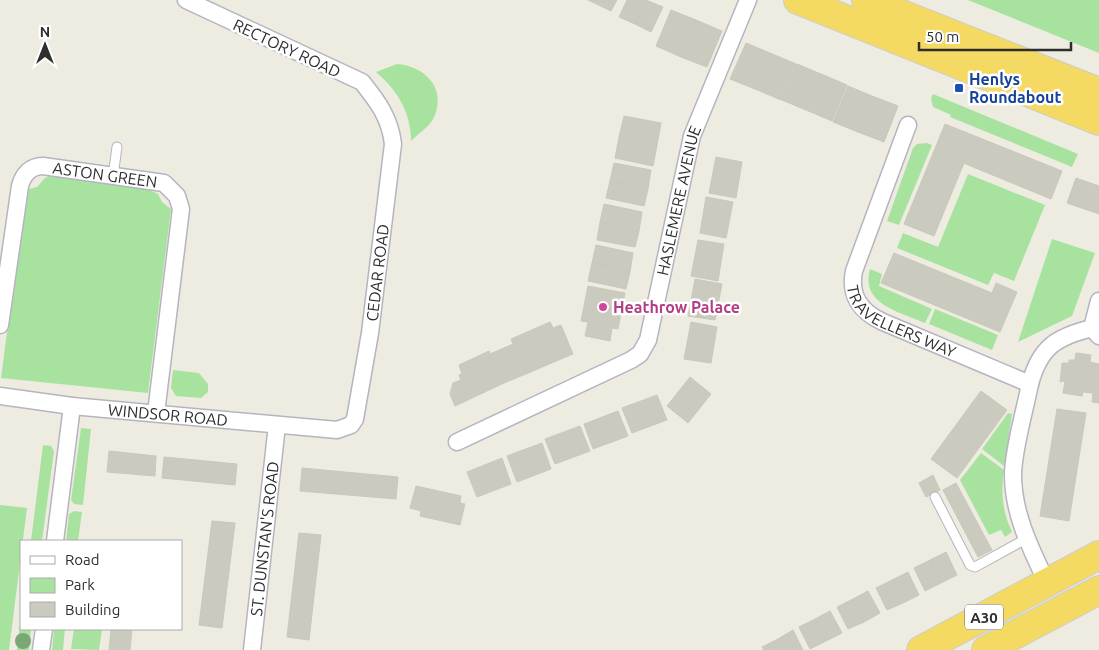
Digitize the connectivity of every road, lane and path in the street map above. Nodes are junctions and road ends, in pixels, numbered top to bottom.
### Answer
1 (186, 0) edge
2 (748, 0) edge
3 (798, 0) edge
4 (866, 0) edge
5 (1099, 92) edge
6 (381, 106) joint
7 (1099, 121) edge
8 (908, 125) dead end
9 (117, 147) dead end
10 (114, 176) junction
11 (1099, 301) edge
12 (0, 326) edge
13 (1096, 332) edge
14 (1030, 384) junction
15 (0, 396) edge
16 (72, 406) junction
17 (156, 413) junction
18 (277, 425) junction
19 (336, 430) joint
20 (457, 442) dead end
21 (935, 497) dead end
22 (1026, 539) junction
23 (54, 540) edge
24 (1099, 555) edge
25 (1047, 583) junction
26 (1099, 590) edge
27 (44, 630) edge
28 (41, 650) edge
29 (252, 650) edge
30 (921, 650) edge
31 (986, 650) edge

1 - 6 street, RECTORY ROAD
2 - 20 street, HASLEMERE AVENUE
3 - 7 highway
4 - 5 highway
6 - 19 street, CEDAR ROAD
8 - 14 street, TRAVELLERS WAY
9 - 10 lane
10 - 12 street, ASTON GREEN
10 - 17 street, ASTON GREEN
11 - 13 street
13 - 14 street
14 - 22 street
15 - 16 street, WINDSOR ROAD
16 - 17 street, WINDSOR ROAD
16 - 23 street
17 - 18 street, WINDSOR ROAD
18 - 19 street, WINDSOR ROAD
18 - 29 street, ST. DUNSTAN'S ROAD
21 - 22 lane
22 - 25 street
24 - 25 highway, A30
25 - 30 highway, A30
26 - 31 highway, A30
27 - 28 street

